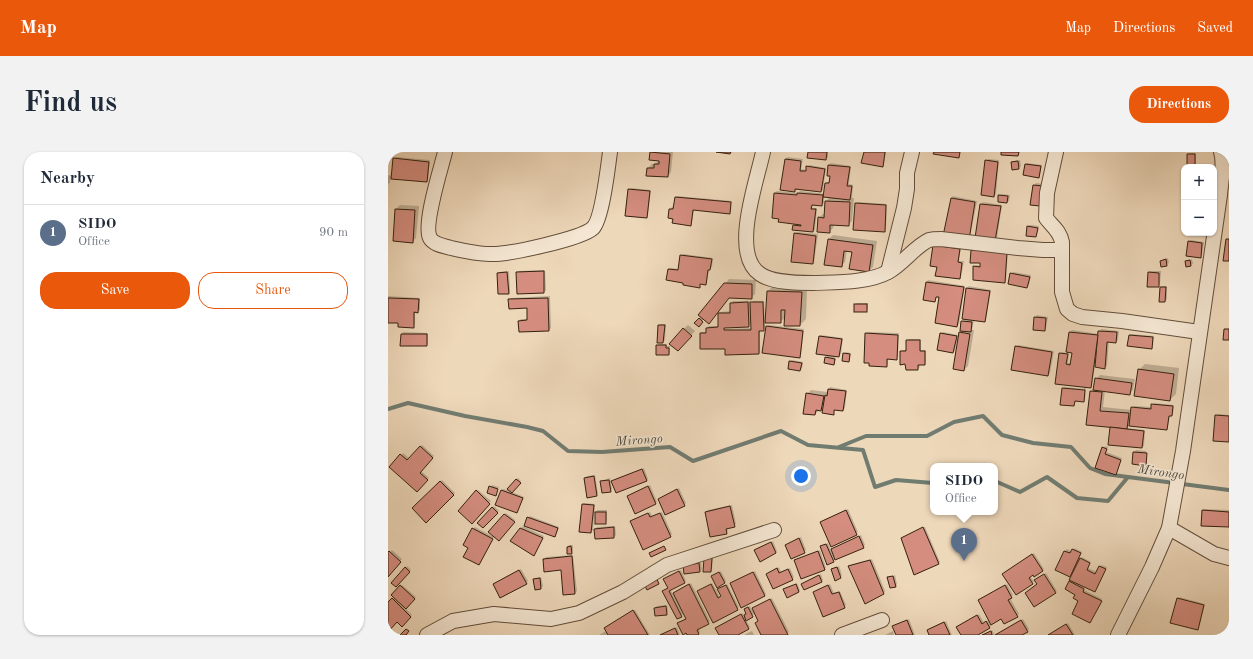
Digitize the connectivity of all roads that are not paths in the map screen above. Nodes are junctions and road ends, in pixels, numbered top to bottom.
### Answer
1 (445, 152) edge
2 (610, 152) edge
3 (762, 152) edge
4 (912, 152) edge
5 (1056, 152) edge
6 (1221, 152) edge
7 (1061, 250) junction
8 (888, 272) junction
9 (1199, 332) junction
10 (1170, 523) junction
11 (774, 530) dead end
12 (1229, 558) edge
13 (882, 620) dead end
14 (427, 635) edge
15 (842, 635) edge
16 (1118, 635) edge

1 - 2 street
3 - 8 street
4 - 8 street
5 - 7 street
6 - 9 street
7 - 8 street
7 - 9 street
9 - 10 street
10 - 12 street
10 - 16 street
11 - 14 street
13 - 15 street

